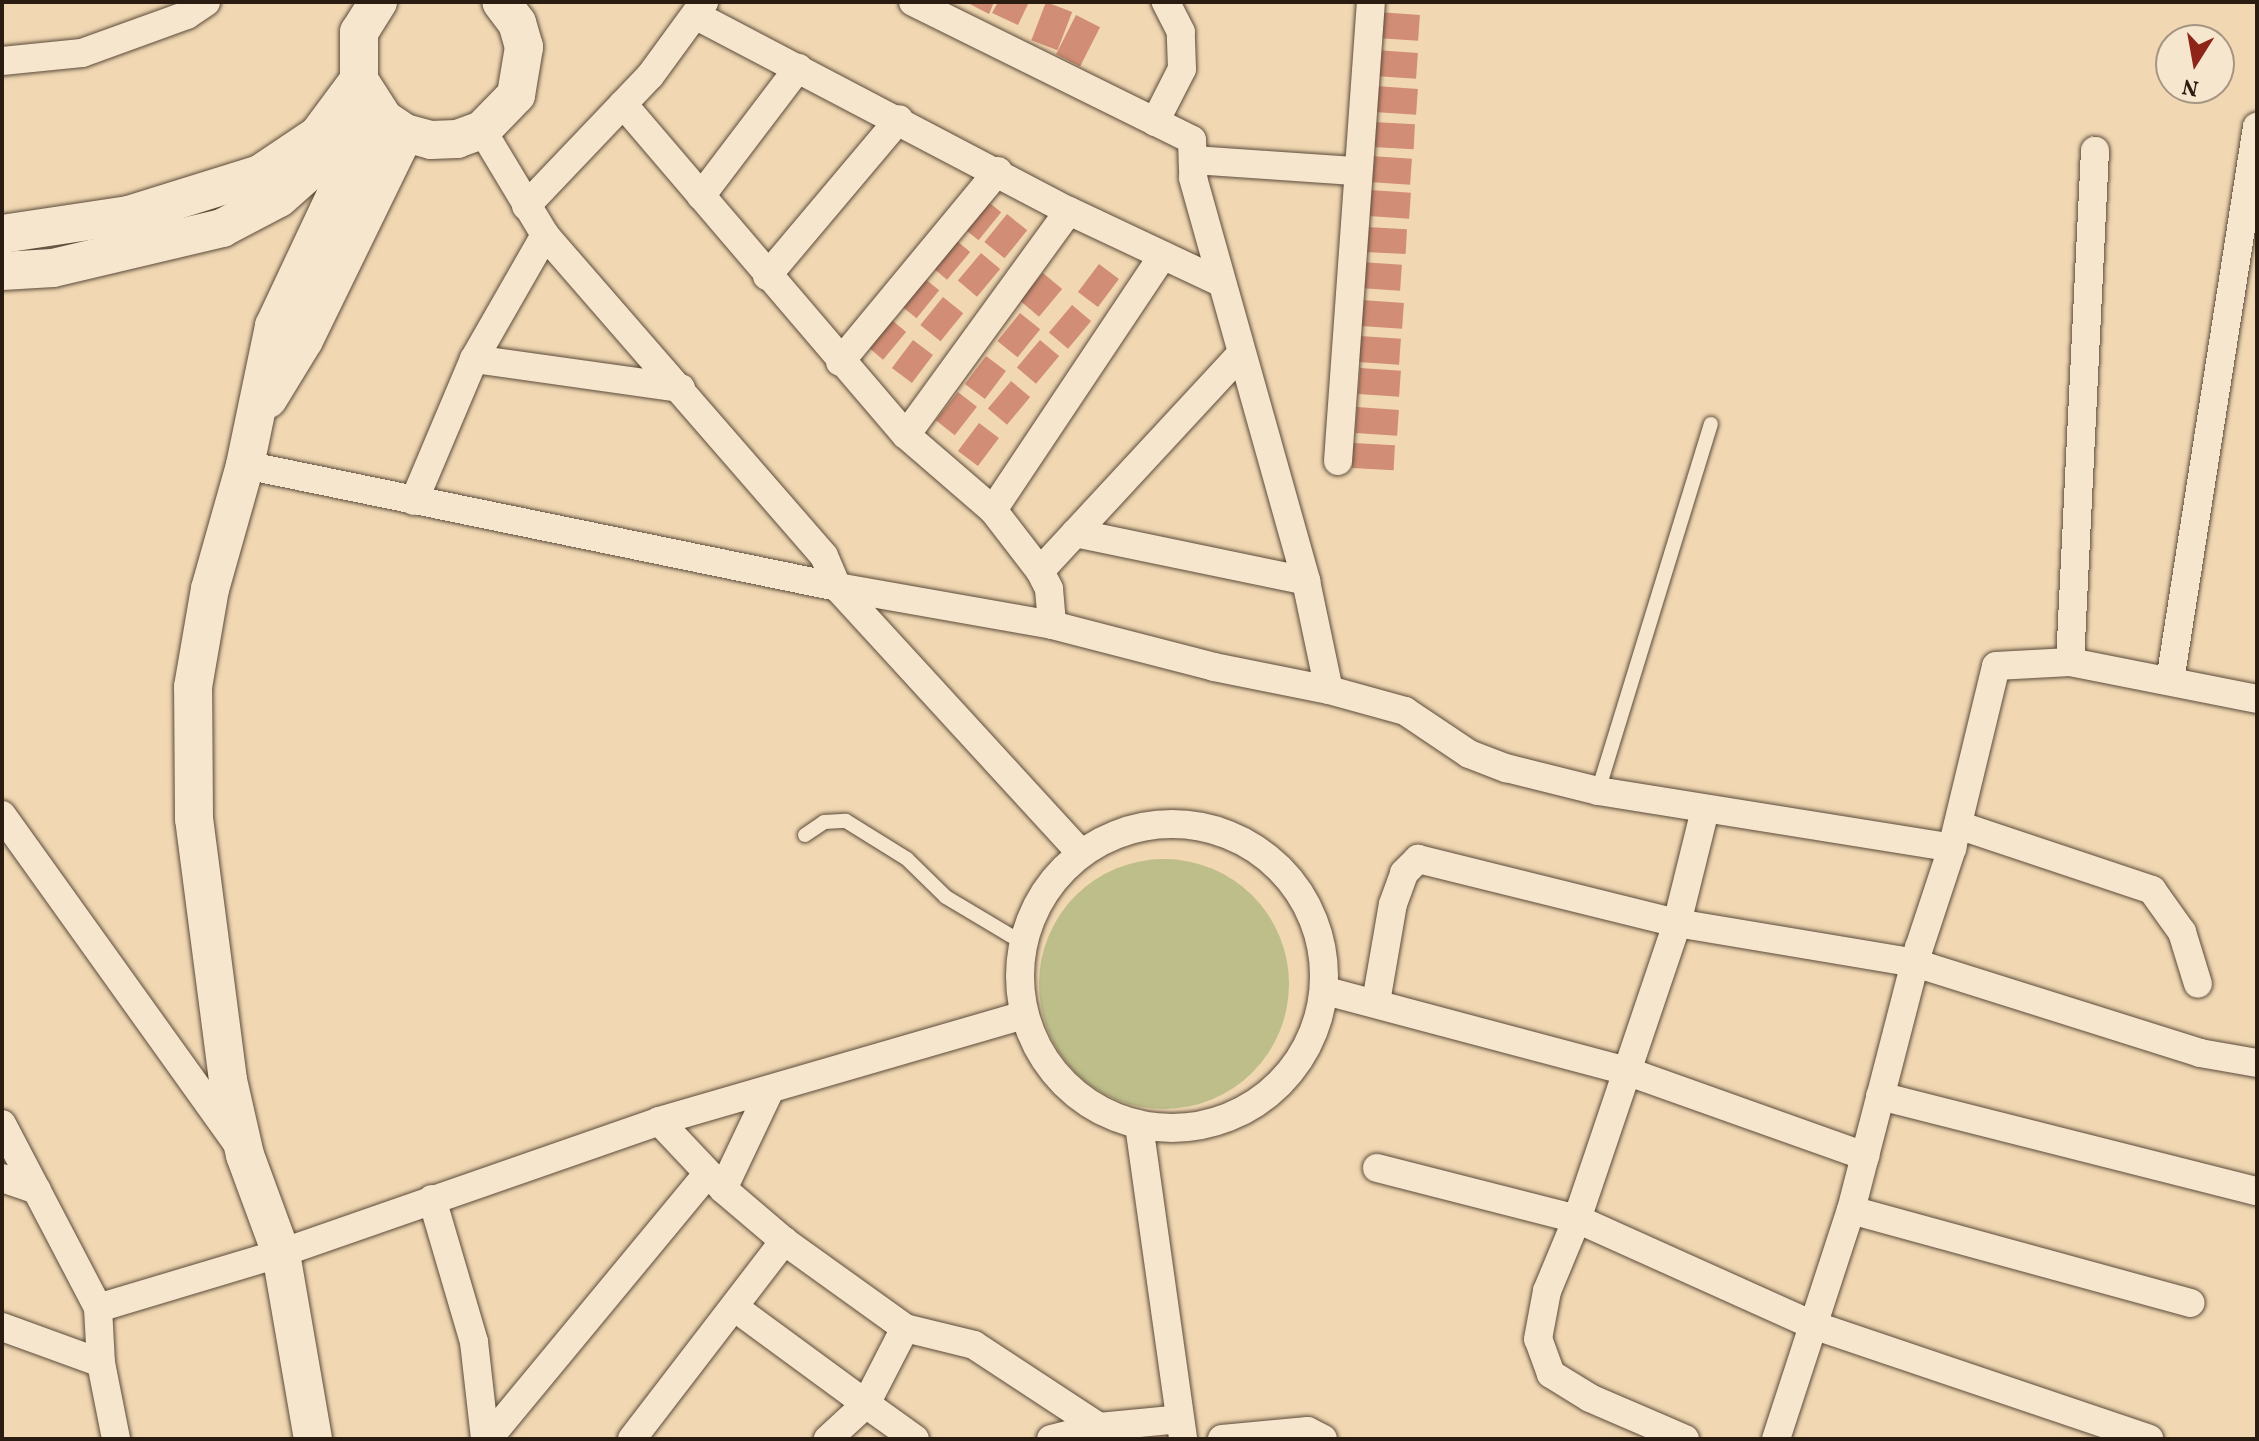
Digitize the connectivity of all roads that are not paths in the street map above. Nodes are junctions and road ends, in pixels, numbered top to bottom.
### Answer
1 (913, 2) edge
2 (1166, 2) edge
3 (1371, 2) edge
4 (370, 5) edge
5 (190, 6) edge
6 (700, 8) edge
7 (517, 9) edge
8 (2, 61) edge
9 (798, 68) junction
10 (623, 104) junction
11 (379, 108) junction
12 (899, 119) junction
13 (1155, 122) junction
14 (2257, 127) edge
15 (482, 130) junction
16 (2095, 151) dead end
17 (1193, 160) junction
18 (998, 171) junction
19 (1355, 171) junction
20 (701, 196) junction
21 (526, 206) junction
22 (1069, 211) junction
23 (2, 234) edge
24 (545, 235) junction
25 (1163, 255) junction
26 (2, 271) edge
27 (767, 276) junction
28 (1220, 282) junction
29 (1240, 355) junction
30 (474, 359) junction
31 (840, 362) junction
32 (681, 388) junction
33 (1711, 424) dead end
34 (906, 435) junction
35 (1338, 461) dead end
36 (245, 465) junction
37 (414, 501) junction
38 (993, 510) junction
39 (1075, 533) junction
40 (1040, 571) junction
41 (1306, 581) junction
42 (837, 587) junction
43 (1052, 625) junction
44 (2070, 662) junction
45 (2170, 681) junction
46 (1329, 690) junction
47 (2257, 699) edge
48 (1598, 791) junction
49 (1705, 810) junction
50 (2, 815) edge
51 (805, 835) dead end
52 (1955, 837) junction
53 (1081, 853) junction
54 (1677, 923) junction
55 (1023, 943) junction
56 (1915, 963) junction
57 (2198, 984) dead end
58 (1326, 991) junction
59 (1376, 1002) junction
60 (1024, 1015) junction
61 (2257, 1063) edge
62 (1626, 1071) junction
63 (769, 1092) junction
64 (1880, 1096) junction
65 (659, 1121) junction
66 (2, 1124) edge
67 (1139, 1125) junction
68 (245, 1155) junction
69 (1865, 1156) junction
70 (1377, 1168) dead end
71 (2, 1178) edge
72 (716, 1181) junction
73 (37, 1190) junction
74 (2256, 1191) edge
75 (432, 1199) junction
76 (1851, 1210) junction
77 (1577, 1219) junction
78 (784, 1241) junction
79 (281, 1253) junction
80 (2190, 1303) dead end
81 (734, 1307) junction
82 (98, 1308) junction
83 (1813, 1325) junction
84 (2, 1327) edge
85 (905, 1328) junction
86 (101, 1363) junction
87 (866, 1404) junction
88 (1099, 1427) junction
89 (1182, 1429) edge
90 (116, 1439) edge
91 (313, 1439) edge
92 (487, 1439) edge
93 (632, 1439) edge
94 (828, 1439) edge
95 (915, 1439) edge
96 (1051, 1439) edge
97 (1222, 1439) edge
98 (1323, 1439) edge
99 (1685, 1439) edge
100 (1776, 1439) edge
101 (2149, 1439) edge

1 - 13 street
2 - 13 street
3 - 19 street
4 - 11 street
5 - 8 street
6 - 9 street
6 - 10 street
7 - 15 street
9 - 12 street
9 - 20 street
10 - 20 street
10 - 21 street
11 - 15 street
11 - 23 street
11 - 26 street
11 - 36 street
12 - 18 street
12 - 27 street
13 - 17 street
14 - 45 street
15 - 21 street
16 - 44 street
17 - 19 street
17 - 28 street
18 - 22 street
18 - 31 street
19 - 35 street
20 - 27 street
21 - 24 street
22 - 25 street
22 - 34 street
24 - 30 street
24 - 32 street
25 - 28 street
25 - 38 street
27 - 31 street
28 - 29 street
29 - 39 street
29 - 41 street
30 - 32 street
30 - 37 street
31 - 34 street
32 - 42 street
33 - 48 lane
34 - 38 street
36 - 37 street
36 - 68 street
37 - 42 street
38 - 40 street
39 - 40 street
39 - 41 street
40 - 43 street
41 - 46 street
42 - 43 street
42 - 53 street
43 - 46 street
44 - 45 street
44 - 52 street
45 - 47 street
46 - 48 street
48 - 49 street
49 - 52 street
49 - 54 street
50 - 68 street
51 - 55 lane
52 - 56 street
52 - 57 street
53 - 55 street
53 - 58 street
54 - 56 street
54 - 59 street
54 - 62 street
55 - 60 street
56 - 61 street
56 - 64 street
58 - 59 street
58 - 67 street
59 - 62 street
60 - 63 street
60 - 67 street
62 - 69 street
62 - 77 street
63 - 65 street
63 - 72 street
64 - 69 street
64 - 74 street
65 - 72 street
65 - 75 street
66 - 73 street
67 - 89 street
68 - 79 street
69 - 76 street
70 - 77 street
71 - 73 street
72 - 78 street
72 - 92 street
73 - 82 street
75 - 79 street
75 - 92 street
76 - 80 street
76 - 83 street
77 - 83 street
77 - 99 street
78 - 81 street
78 - 85 street
79 - 82 street
79 - 91 street
81 - 87 street
81 - 93 street
82 - 86 street
83 - 100 street
83 - 101 street
84 - 86 street
85 - 87 street
85 - 88 street
86 - 90 street
87 - 94 street
87 - 95 street
88 - 89 street
88 - 96 street
97 - 98 street

